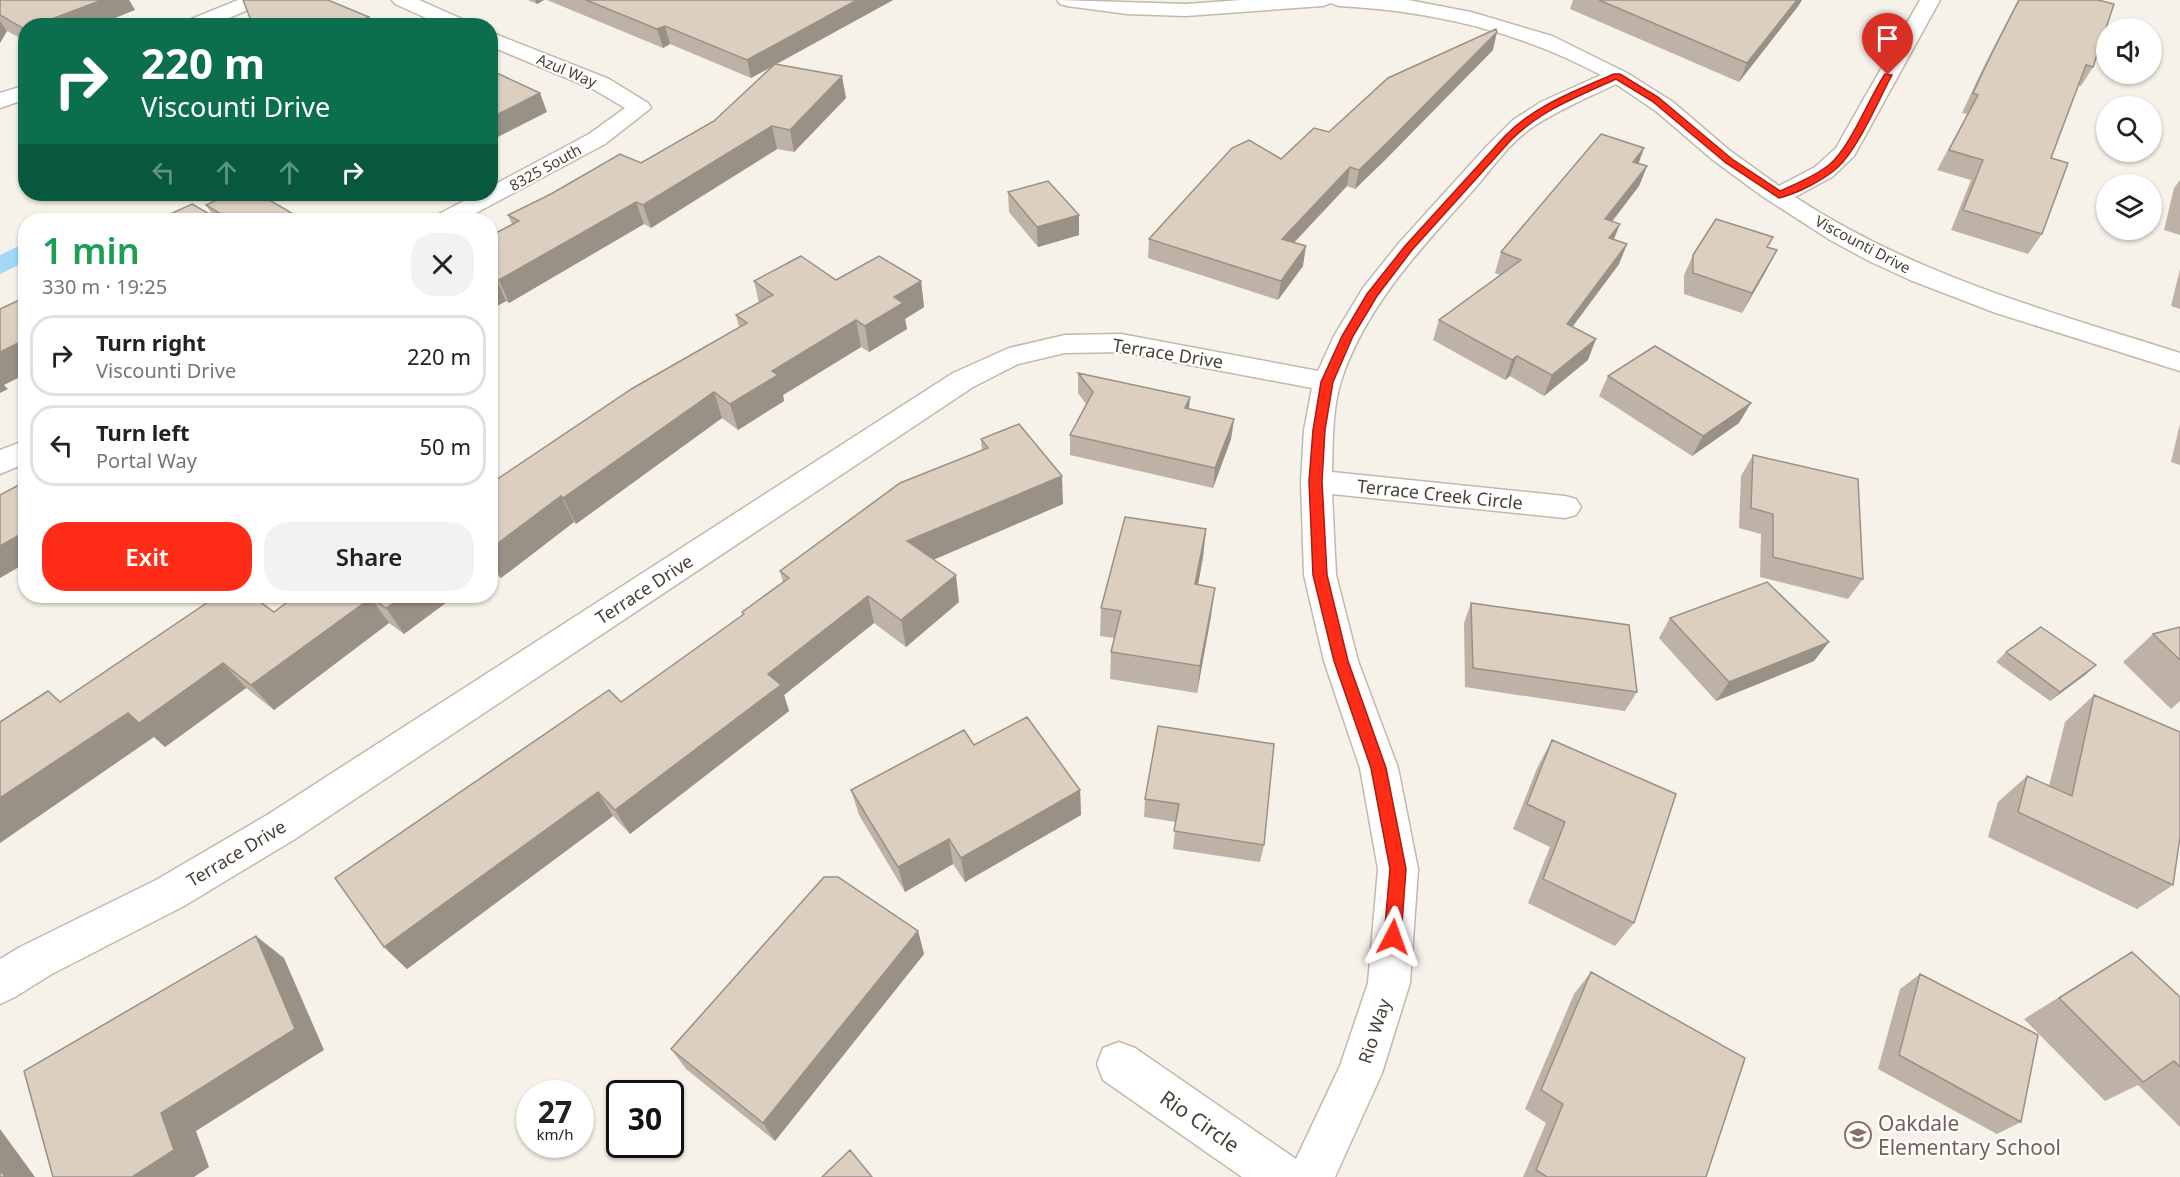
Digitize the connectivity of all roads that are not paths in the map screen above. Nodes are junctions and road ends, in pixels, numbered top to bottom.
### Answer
1 (255, 0) edge
2 (402, 0) edge
3 (1067, 0) edge
4 (1323, 0) edge
5 (1339, 0) edge
6 (1930, 0) edge
7 (211, 18) edge
8 (444, 18) edge
9 (498, 41) edge
10 (1617, 76) junction
11 (18, 94) edge
12 (0, 101) edge
13 (640, 108) joint
14 (498, 192) edge
15 (1779, 195) junction
16 (481, 201) edge
17 (459, 213) edge
18 (2180, 362) edge
19 (1327, 382) junction
20 (18, 454) edge
21 (0, 463) edge
22 (1316, 481) junction
23 (1565, 507) dead end
24 (0, 983) edge
25 (1119, 1064) dead end
26 (1282, 1177) edge
27 (1311, 1177) edge

1 - 7 street
2 - 8 street
3 - 4 street
5 - 10 street, Viscounti Drive
6 - 15 street
9 - 13 street, Azul Way
10 - 15 street, Viscounti Drive
10 - 19 street, Rio Way
11 - 12 street
13 - 14 street, 8325 South
15 - 18 street, Viscounti Drive
16 - 17 street, 8325 South
19 - 22 street, Rio Way
19 - 24 street, Terrace Drive
20 - 21 street
22 - 23 street, Terrace Creek Circle
22 - 27 street, Rio Way
25 - 26 street, Rio Circle

